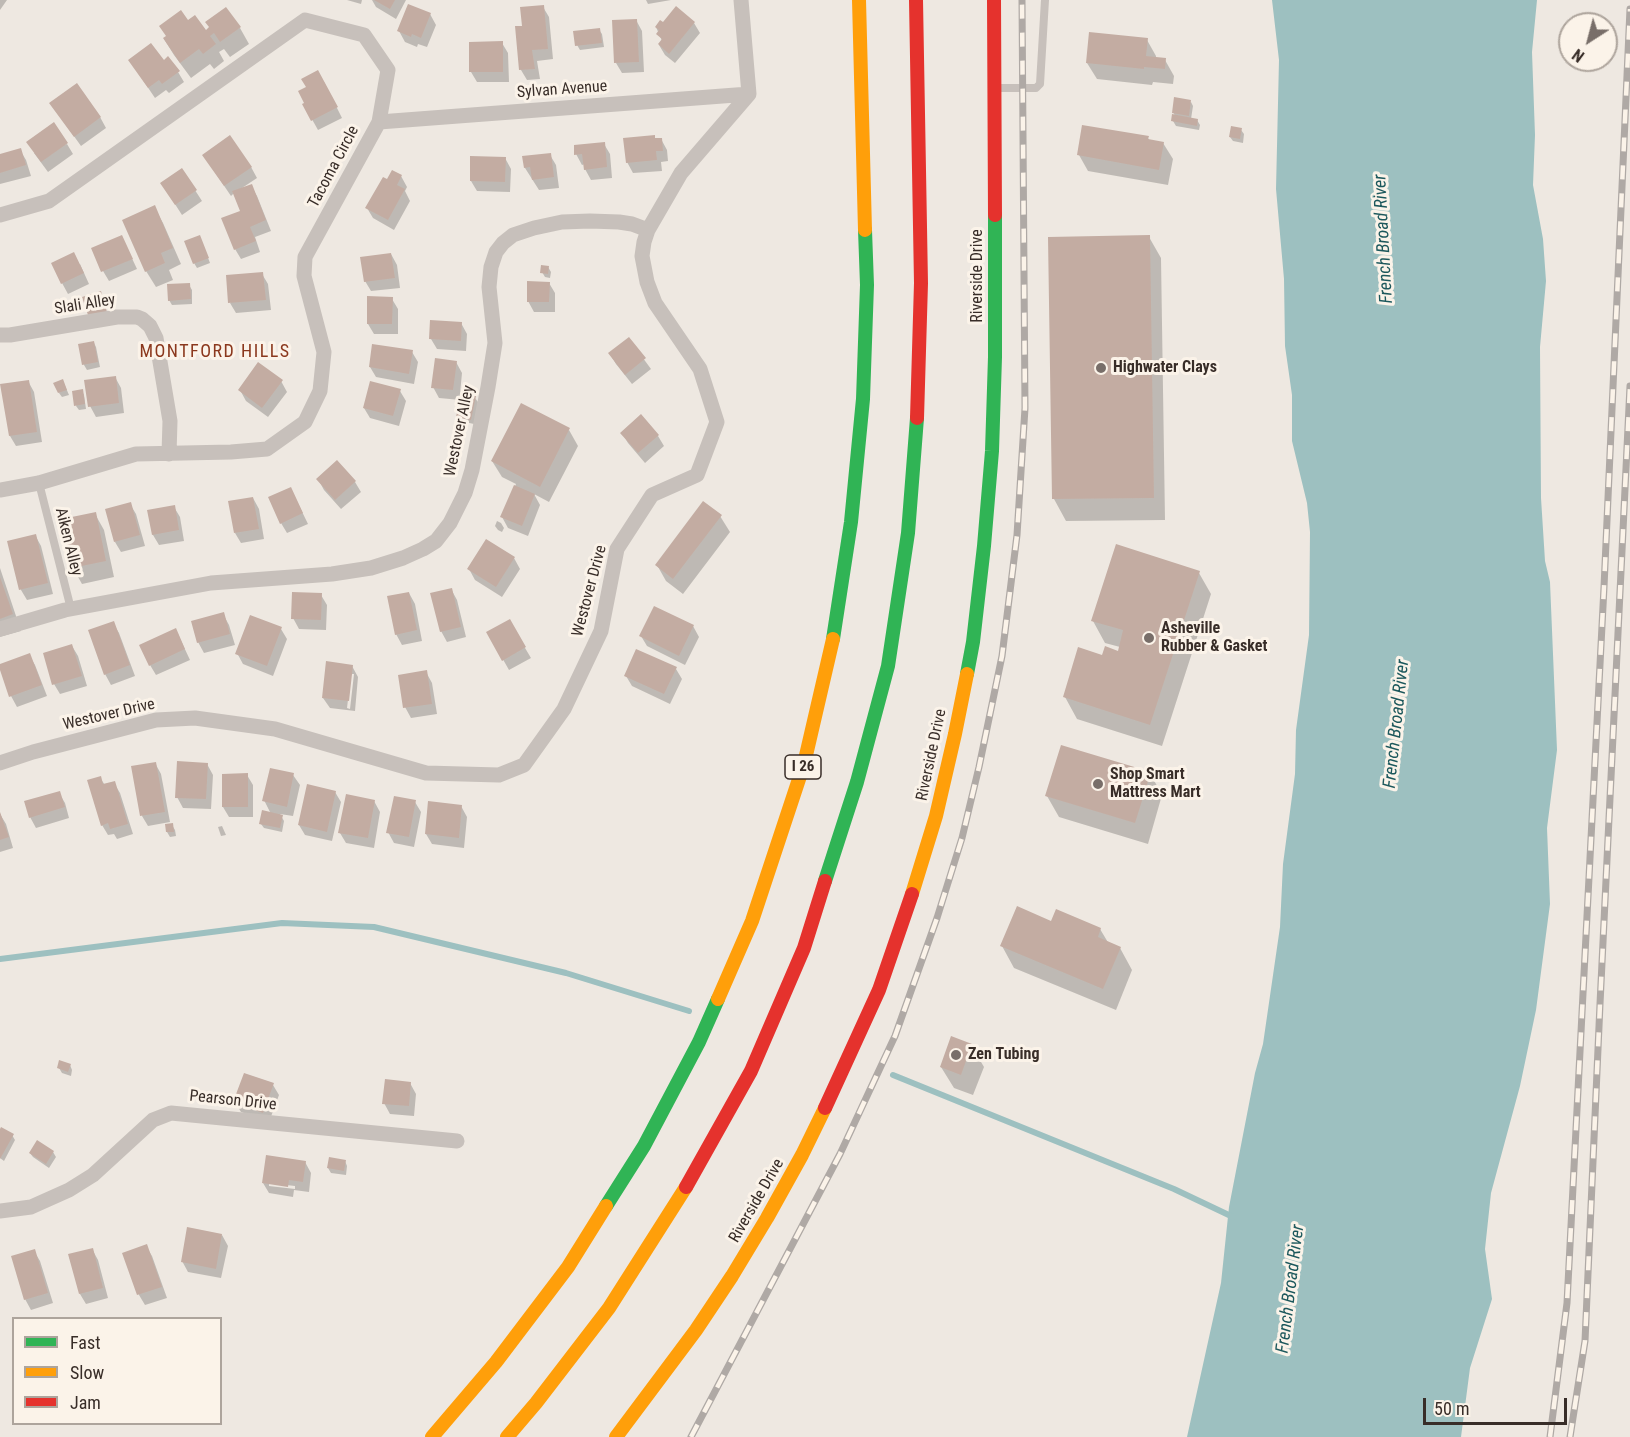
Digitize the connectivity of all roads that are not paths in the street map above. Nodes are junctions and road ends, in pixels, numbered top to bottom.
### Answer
1 (741, 0) edge
2 (859, 0) edge
3 (916, 0) edge
4 (994, 0) edge
5 (1045, 0) edge
6 (994, 88) junction
7 (748, 94) junction
8 (379, 122) junction
9 (0, 215) edge
10 (648, 231) junction
11 (0, 335) edge
12 (170, 453) junction
13 (39, 483) junction
14 (0, 490) edge
15 (71, 609) junction
16 (0, 628) edge
17 (0, 763) edge
18 (457, 1141) dead end
19 (0, 1211) edge
20 (432, 1437) edge
21 (507, 1437) edge
22 (616, 1437) edge

1 - 7 street
2 - 20 main road, I 26
3 - 21 main road
4 - 6 main road, Riverside Drive
5 - 6 lane
6 - 22 main road, Riverside Drive
7 - 8 street, Sylvan Avenue
7 - 10 street, Westover Drive
8 - 9 street, Tacoma Circle
8 - 12 street, Tacoma Circle
10 - 15 street, Westover Alley
10 - 17 street, Westover Drive
11 - 12 street, Slali Alley
12 - 13 street, Tacoma Circle
13 - 14 street, Tacoma Circle
13 - 15 lane, Aiken Alley
15 - 16 street, Westover Alley
18 - 19 street, Pearson Drive

